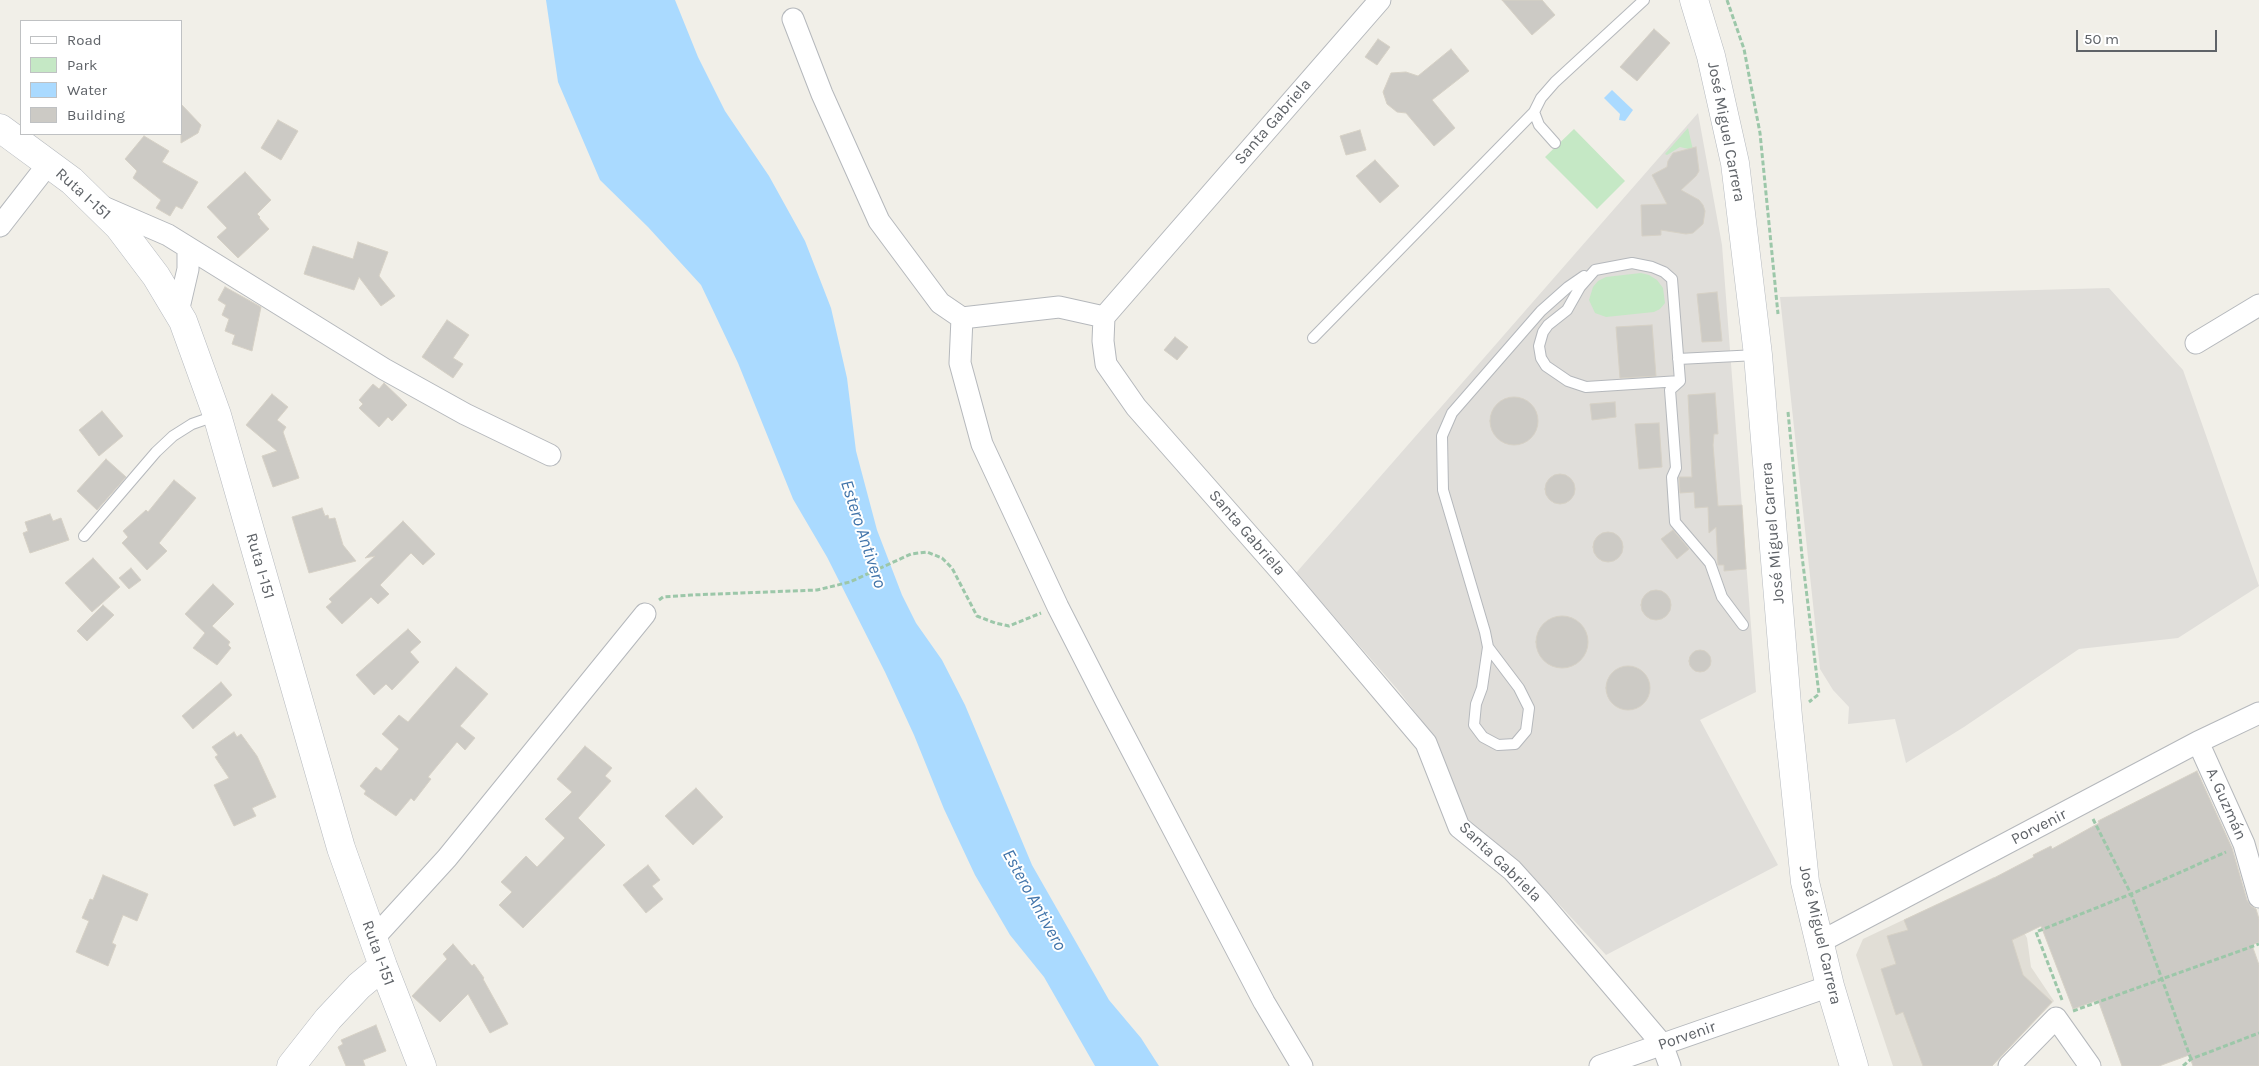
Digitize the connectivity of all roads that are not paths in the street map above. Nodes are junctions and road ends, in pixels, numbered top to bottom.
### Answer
1 (1380, 0) edge
2 (1644, 0) edge
3 (1694, 0) edge
4 (793, 19) dead end
5 (1534, 112) junction
6 (0, 128) edge
7 (1555, 143) dead end
8 (49, 163) junction
9 (96, 204) junction
10 (0, 226) edge
11 (188, 248) junction
12 (1595, 270) junction
13 (2259, 305) edge
14 (178, 312) junction
15 (962, 318) junction
16 (1104, 318) junction
17 (1314, 338) dead end
18 (2196, 343) dead end
19 (1758, 355) junction
20 (1678, 359) junction
21 (1680, 381) junction
22 (217, 415) junction
23 (550, 455) dead end
24 (84, 536) dead end
25 (645, 614) road end
26 (1743, 625) dead end
27 (1488, 647) junction
28 (2259, 712) edge
29 (2198, 742) junction
30 (2259, 896) edge
31 (373, 939) junction
32 (1820, 942) junction
33 (383, 966) junction
34 (1830, 986) junction
35 (1662, 1044) junction
36 (291, 1066) edge
37 (422, 1066) edge
38 (1302, 1066) edge
39 (1600, 1066) edge
40 (1670, 1066) edge
41 (1854, 1066) edge
42 (2009, 1066) edge
43 (2090, 1066) edge

1 - 16 street, Santa Gabriela
2 - 5 lane
3 - 19 street, José Miguel Carrera
4 - 15 street
5 - 7 lane
5 - 17 lane
6 - 8 street, Ruta I-151
8 - 9 street, Ruta I-151
8 - 10 street
9 - 11 street
9 - 14 street, Ruta I-151
11 - 14 street
11 - 23 street
12 - 20 lane
12 - 21 lane
12 - 27 lane
13 - 18 street
14 - 22 street, Ruta I-151
15 - 16 street
15 - 38 street
16 - 35 street, Santa Gabriela
19 - 20 lane
19 - 32 street, José Miguel Carrera
20 - 21 lane
21 - 26 lane
22 - 24 lane
22 - 31 street, Ruta I-151
25 - 31 street
27 - 27 lane
28 - 29 street, Porvenir
29 - 30 street, A. Guzmán
29 - 32 street, Porvenir
31 - 33 street, Ruta I-151
32 - 34 street, José Miguel Carrera
33 - 36 street
33 - 37 street, Ruta I-151
34 - 35 street, Porvenir
34 - 41 street, José Miguel Carrera
35 - 39 street, Porvenir
35 - 40 street, Santa Gabriela
42 - 43 street

